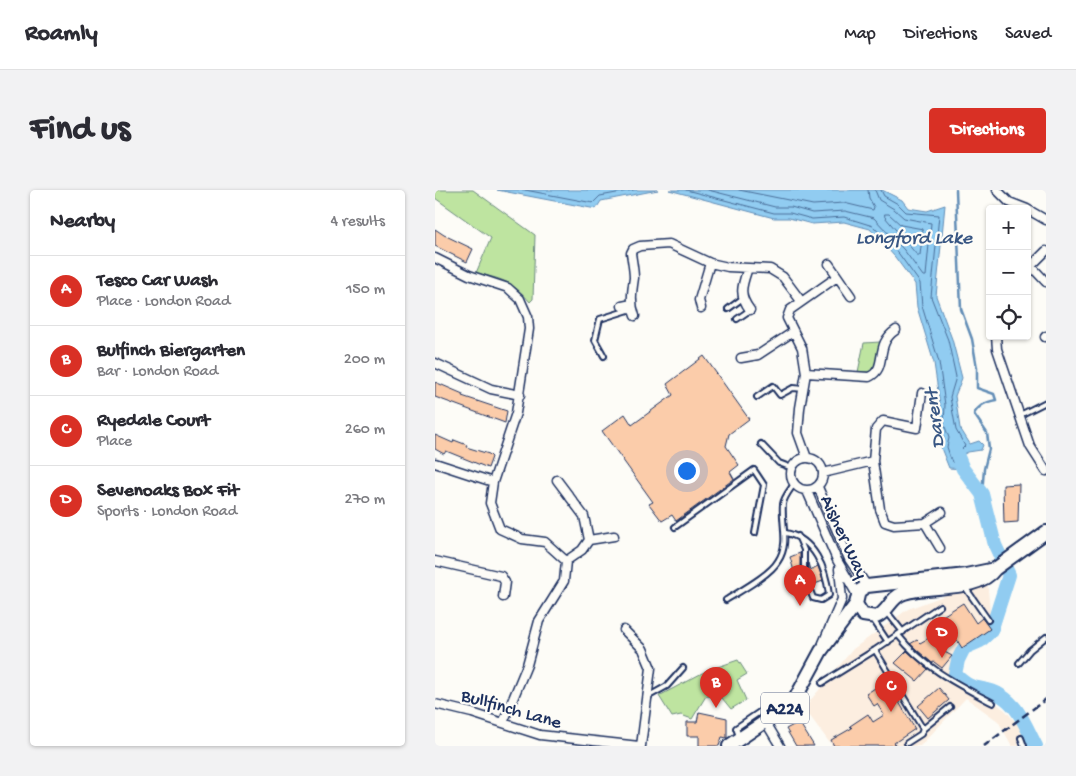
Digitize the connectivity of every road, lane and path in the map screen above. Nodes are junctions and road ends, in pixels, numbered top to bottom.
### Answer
1 (997, 190) edge
2 (1009, 202) junction
3 (1006, 205) edge
4 (1017, 205) edge
5 (1031, 211) edge
6 (1046, 220) edge
7 (1046, 251) edge
8 (435, 258) edge
9 (710, 263) junction
10 (829, 264) dead end
11 (1031, 266) edge
12 (748, 268) junction
13 (1031, 270) edge
14 (837, 277) junction
15 (1046, 282) edge
16 (851, 296) dead end
17 (743, 298) junction
18 (801, 301) junction
19 (622, 306) dead end
20 (701, 308) dead end
21 (633, 309) junction
22 (728, 309) dead end
23 (750, 310) joint
24 (737, 319) dead end
25 (896, 330) dead end
26 (793, 332) junction
27 (996, 340) edge
28 (604, 356) dead end
29 (741, 358) dead end
30 (435, 363) edge
31 (806, 373) junction
32 (804, 389) junction
33 (922, 393) dead end
34 (520, 395) junction
35 (757, 397) dead end
36 (1046, 402) edge
37 (1020, 416) junction
38 (761, 444) dead end
39 (807, 458) junction
40 (873, 460) junction
41 (435, 463) edge
42 (792, 468) junction
43 (1046, 471) edge
44 (823, 473) junction
45 (557, 480) dead end
46 (493, 482) junction
47 (794, 484) junction
48 (817, 487) junction
49 (807, 491) junction
50 (942, 512) dead end
51 (925, 523) junction
52 (675, 528) dead end
53 (1046, 532) edge
54 (755, 533) dead end
55 (785, 533) junction
56 (614, 536) dead end
57 (798, 536) junction
58 (589, 540) junction
59 (940, 548) dead end
60 (837, 560) junction
61 (435, 561) edge
62 (566, 561) junction
63 (961, 580) junction
64 (872, 586) junction
65 (503, 597) dead end
66 (726, 600) dead end
67 (856, 600) junction
68 (941, 606) dead end
69 (887, 607) junction
70 (869, 617) junction
71 (988, 620) dead end
72 (839, 627) junction
73 (624, 630) dead end
74 (903, 632) junction
75 (898, 635) junction
76 (1046, 637) edge
77 (889, 642) junction
78 (875, 650) junction
79 (821, 652) junction
80 (1019, 662) dead end
81 (683, 668) dead end
82 (822, 683) dead end
83 (647, 697) junction
84 (993, 703) dead end
85 (435, 704) edge
86 (950, 707) dead end
87 (766, 721) junction
88 (503, 723) junction
89 (923, 729) junction
90 (1021, 738) dead end
91 (907, 743) dead end
92 (617, 745) edge
93 (640, 746) edge
94 (729, 746) edge
95 (781, 746) edge
96 (1023, 746) edge

1 - 2 street
2 - 3 street
2 - 4 street
5 - 6 street
7 - 11 street
8 - 34 street
9 - 12 street
9 - 20 street
9 - 21 street
10 - 14 street
12 - 17 street
12 - 18 street
13 - 15 street
14 - 16 street
14 - 18 street, Aisher Way
17 - 22 lane
17 - 23 street
18 - 26 street, Aisher Way
19 - 21 street
21 - 28 lane
23 - 24 lane
25 - 31 street
26 - 29 street
26 - 31 street, Aisher Way
27 - 37 street
30 - 34 street
31 - 32 street, Aisher Way
32 - 35 lane
32 - 39 street, Aisher Way
33 - 40 street
34 - 46 street
36 - 37 lane
37 - 43 street
38 - 42 lane
39 - 42 street
39 - 44 street, Aisher Way
40 - 44 street
40 - 51 street
41 - 46 street
42 - 47 street, Aisher Way
44 - 48 street, Aisher Way
45 - 58 street
46 - 62 street
47 - 49 street, Aisher Way
47 - 55 lane
48 - 49 street, Aisher Way
48 - 64 street, Aisher Way
49 - 60 street, Aisher Way
50 - 51 street
51 - 59 street
52 - 54 lane
53 - 63 main road
55 - 57 lane
55 - 66 lane
56 - 58 street
57 - 57 lane
58 - 62 street
60 - 67 street, Aisher Way
60 - 79 street
61 - 65 street
62 - 88 street
63 - 64 main road
63 - 69 main road
63 - 71 lane
64 - 67 main road, A224
64 - 69 main road
67 - 70 main road
67 - 72 main road, A224
68 - 74 lane
69 - 70 main road
69 - 74 lane
70 - 72 main road
70 - 77 lane
72 - 79 main road, A224
73 - 83 street
74 - 75 lane
75 - 77 lane
75 - 84 lane
76 - 80 lane
77 - 78 lane
78 - 82 lane
78 - 89 lane
79 - 87 main road, A224
81 - 83 lane
83 - 93 street
85 - 88 street, Bullfinch Lane
86 - 89 lane
87 - 94 main road, A224
87 - 95 street
88 - 92 street, Bullfinch Lane
89 - 91 lane
90 - 96 lane
92 - 93 street, Bullfinch Lane

